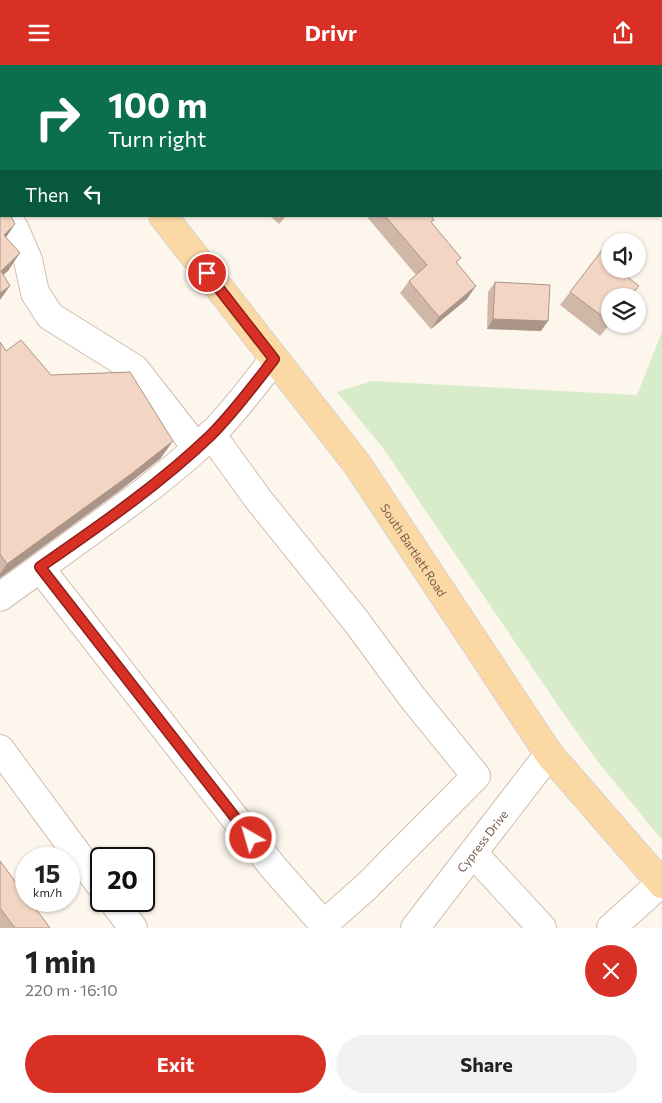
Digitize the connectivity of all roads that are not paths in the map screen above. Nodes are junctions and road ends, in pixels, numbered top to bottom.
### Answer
1 (8, 217) edge
2 (164, 217) edge
3 (274, 359) junction
4 (204, 441) junction
5 (40, 567) junction
6 (0, 597) edge
7 (0, 749) edge
8 (549, 755) junction
9 (473, 853) junction
10 (90, 871) edge
11 (662, 884) edge
12 (121, 912) edge
13 (325, 926) edge
14 (133, 928) edge
15 (415, 928) edge
16 (542, 928) edge
17 (611, 928) edge

1 - 4 street
2 - 3 main road, South Bartlett Road
3 - 4 street
3 - 8 main road, South Bartlett Road
4 - 5 street
4 - 13 street
5 - 6 street
5 - 13 street
7 - 10 street
8 - 9 street, Cypress Drive
8 - 11 main road, South Bartlett Road
9 - 15 street, Cypress Drive
9 - 16 street
11 - 17 street
12 - 14 street

